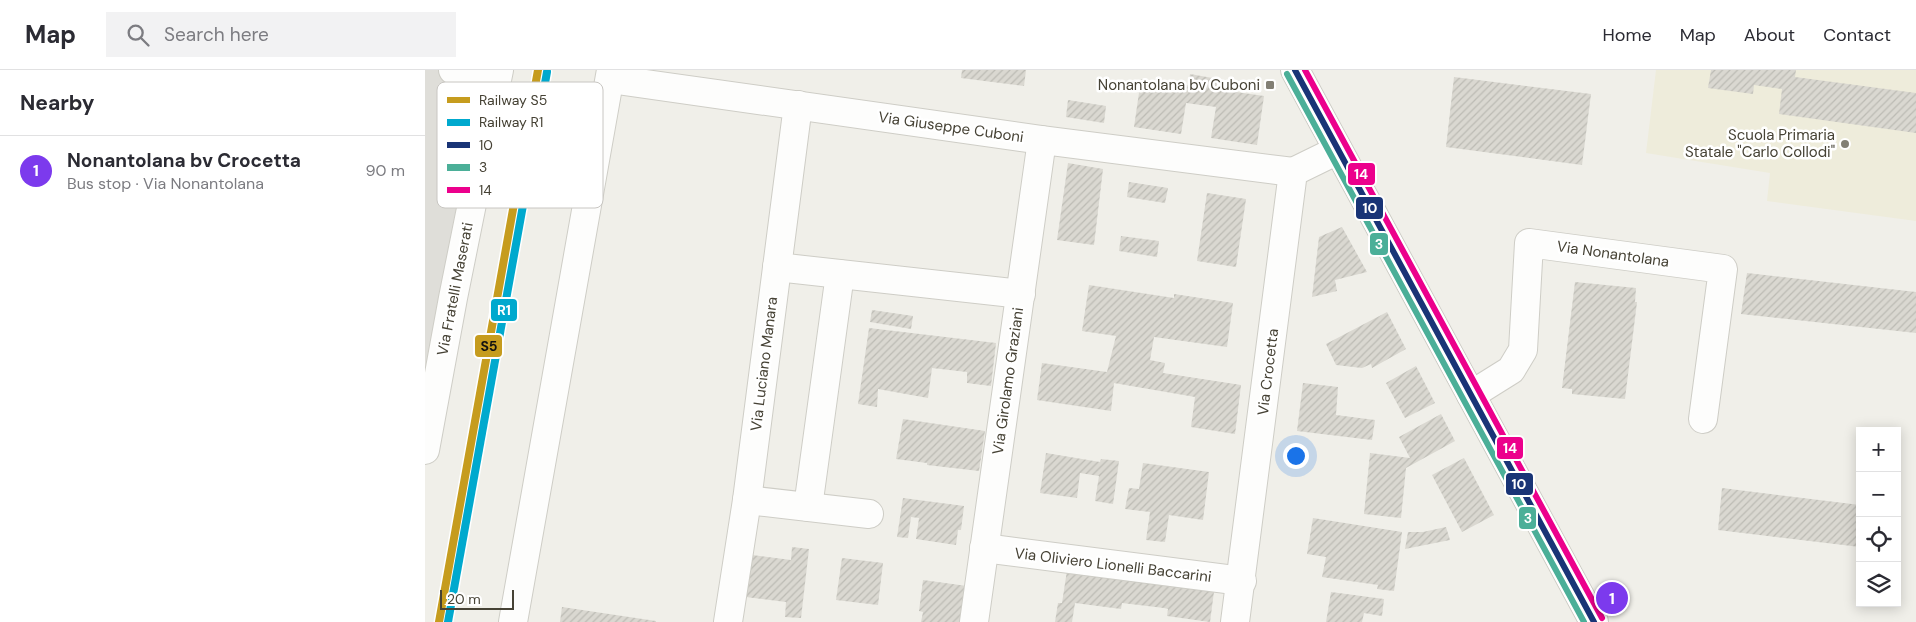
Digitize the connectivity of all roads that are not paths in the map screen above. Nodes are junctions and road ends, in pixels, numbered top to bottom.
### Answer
1 (453, 70) edge
2 (1295, 70) edge
3 (610, 74) edge
4 (497, 78) edge
5 (797, 105) junction
6 (603, 114) edge
7 (1043, 140) junction
8 (1338, 150) junction
9 (1293, 172) junction
10 (471, 208) edge
11 (586, 208) edge
12 (777, 267) junction
13 (840, 274) junction
14 (1021, 294) junction
15 (1471, 395) junction
16 (1703, 419) dead end
17 (425, 450) edge
18 (747, 500) junction
19 (809, 507) junction
20 (869, 514) dead end
21 (984, 548) junction
22 (1242, 581) junction
23 (513, 622) edge
24 (728, 622) edge
25 (974, 622) edge
26 (1235, 622) edge
27 (1594, 622) edge

1 - 4 street
2 - 8 street
3 - 5 street, Via Giuseppe Cuboni
3 - 6 street
5 - 7 street, Via Giuseppe Cuboni
5 - 12 street, Via Luciano Manara
7 - 9 street, Via Giuseppe Cuboni
7 - 14 street, Via Girolamo Graziani
8 - 9 street
8 - 15 street
9 - 22 street, Via Crocetta
10 - 17 street, Via Fratelli Maserati
11 - 23 street
12 - 13 street
12 - 18 street, Via Luciano Manara
13 - 14 street
13 - 19 street
14 - 21 street, Via Girolamo Graziani
15 - 16 street, Via Nonantolana
15 - 27 street
18 - 19 street
18 - 24 street, Via Luciano Manara
19 - 20 street
21 - 22 street, Via Oliviero Lionelli Baccarini
21 - 25 street, Via Girolamo Graziani
22 - 26 street, Via Crocetta

